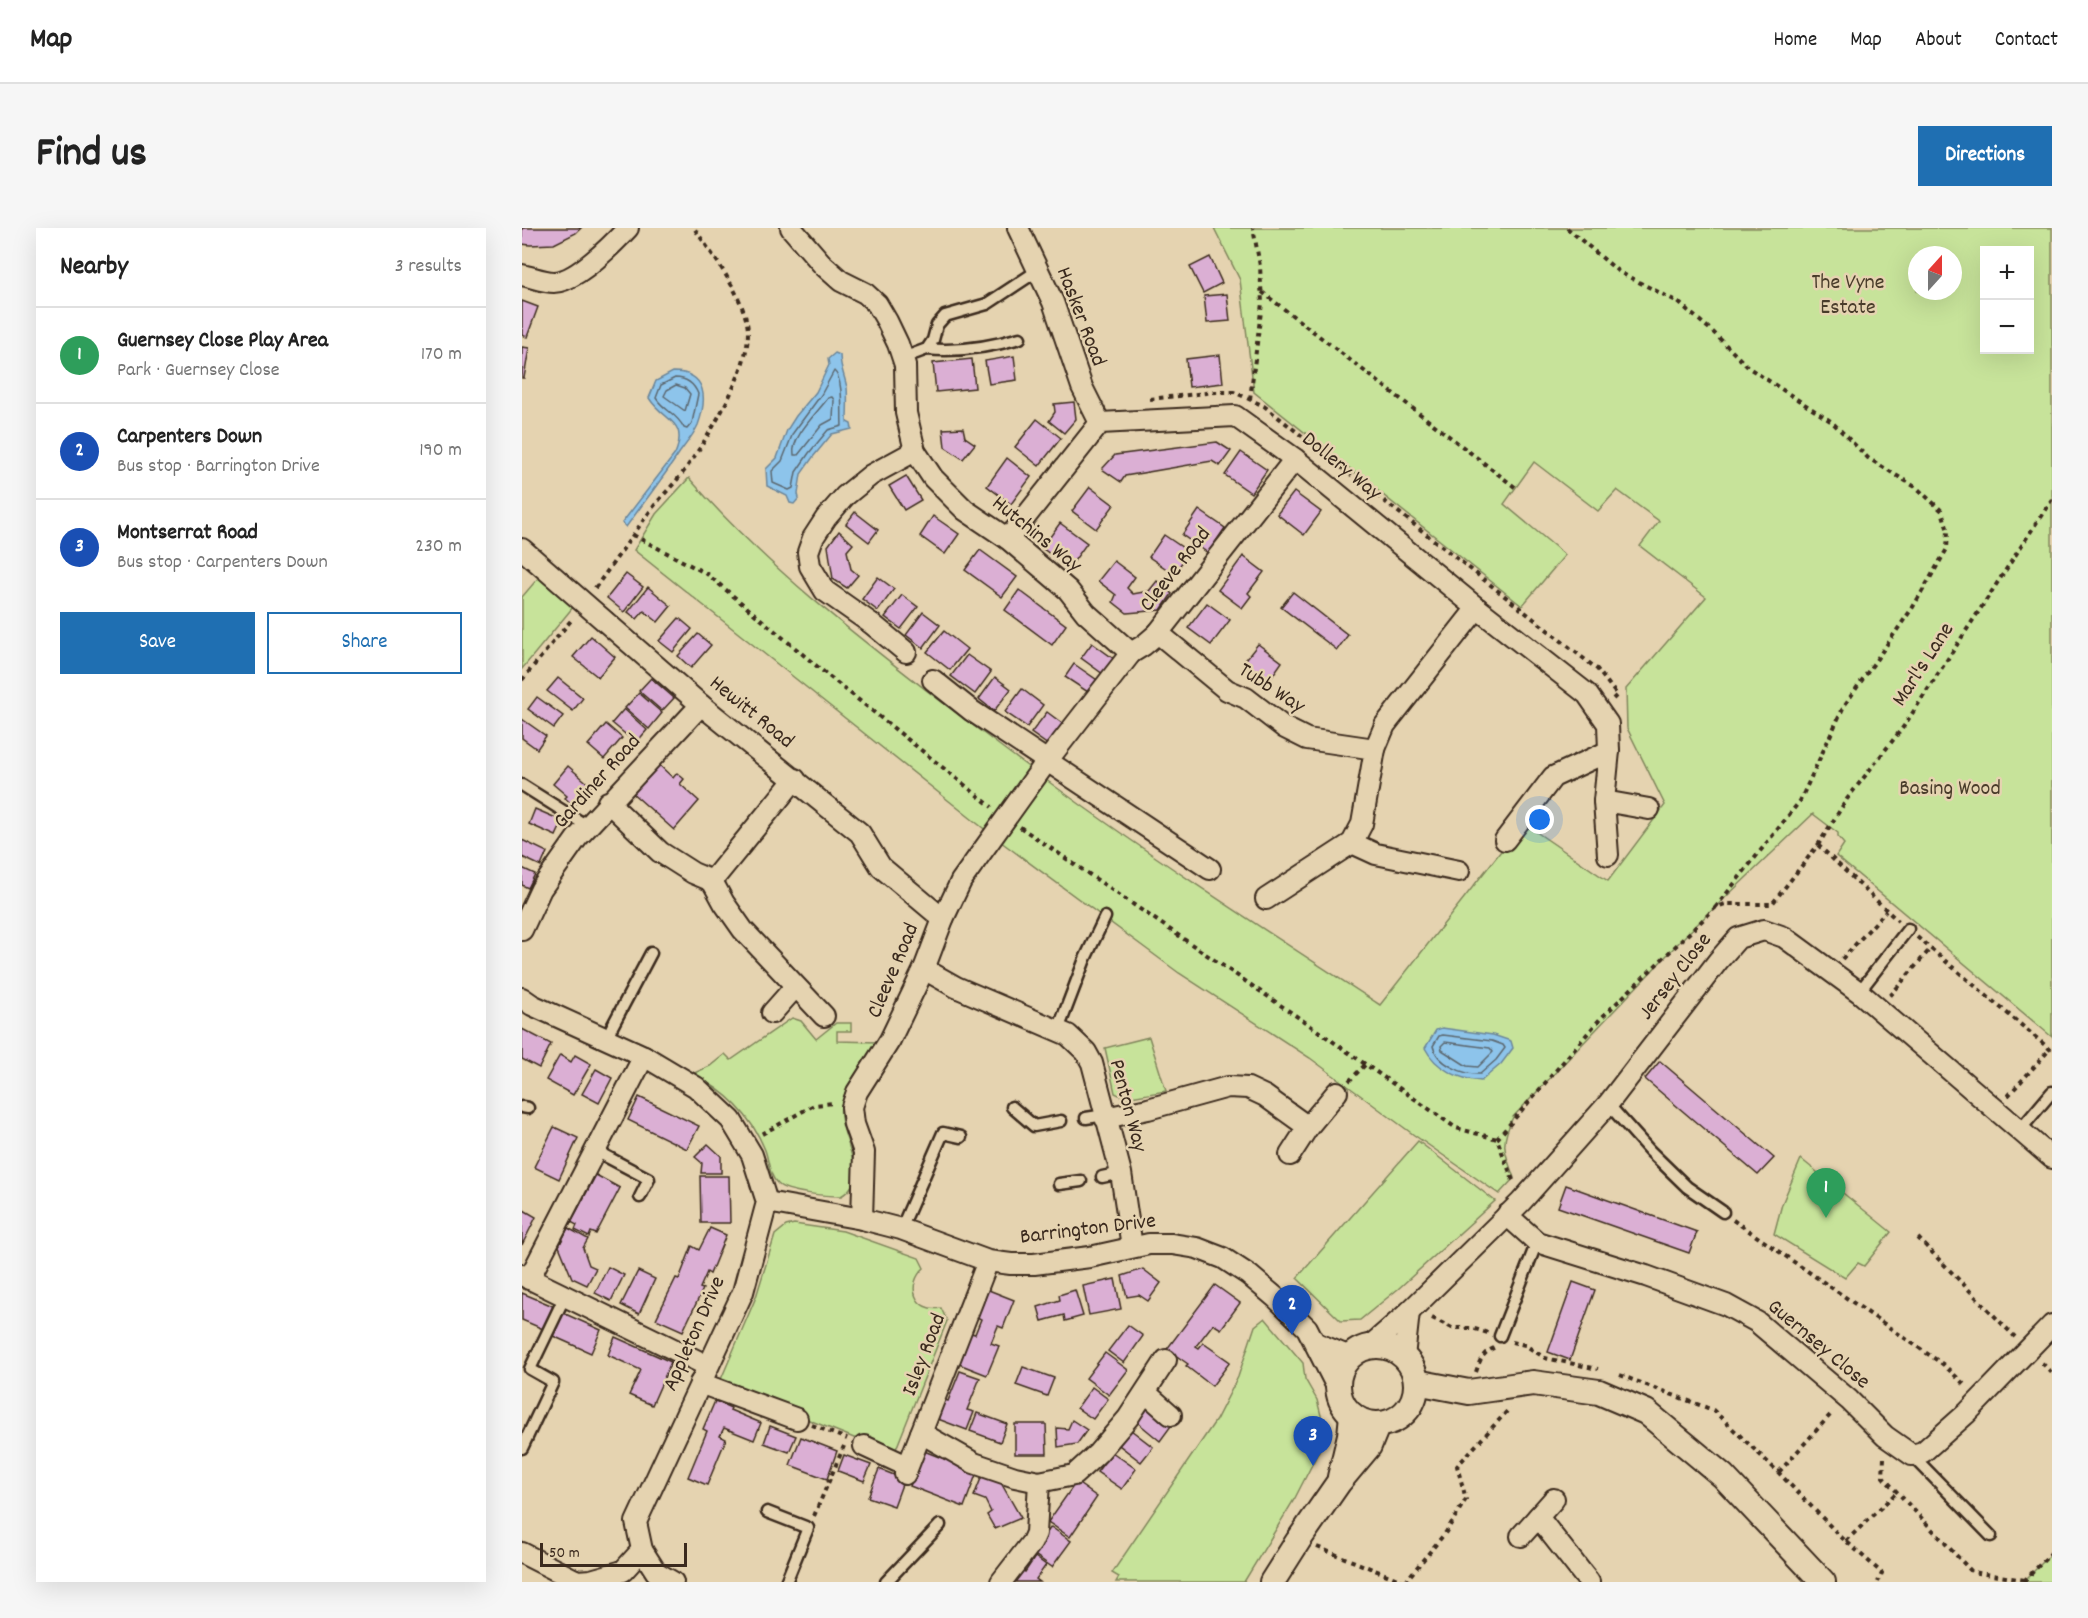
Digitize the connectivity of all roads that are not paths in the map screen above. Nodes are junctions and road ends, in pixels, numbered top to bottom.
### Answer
1 (628, 228) edge
2 (791, 228) edge
3 (1018, 228) edge
4 (1037, 271) junction
5 (522, 275) edge
6 (1020, 338) dead end
7 (927, 349) junction
8 (903, 358) junction
9 (1100, 423) junction
10 (915, 451) junction
11 (1294, 459) junction
12 (1008, 538) junction
13 (522, 549) edge
14 (1477, 608) junction
15 (1158, 633) junction
16 (906, 652) dead end
17 (1131, 653) junction
18 (933, 680) dead end
19 (701, 705) junction
20 (1375, 749) junction
21 (1609, 751) junction
22 (1047, 761) junction
23 (795, 779) junction
24 (522, 785) edge
25 (1604, 801) junction
26 (608, 802) junction
27 (1649, 809) dead end
28 (587, 826) junction
29 (1505, 840) dead end
30 (1352, 843) junction
31 (1608, 855) dead end
32 (1210, 869) dead end
33 (1459, 871) dead end
34 (712, 881) junction
35 (1266, 899) dead end
36 (1105, 917) dead end
37 (943, 918) junction
38 (1908, 929) road end
39 (522, 930) edge
40 (651, 953) dead end
41 (924, 969) junction
42 (795, 987) junction
43 (1859, 992) junction
44 (522, 998) edge
45 (772, 1013) dead end
46 (824, 1016) dead end
47 (1058, 1030) junction
48 (605, 1040) junction
49 (644, 1056) junction
50 (1337, 1092) dead end
51 (2052, 1092) edge
52 (1608, 1104) junction
53 (1012, 1107) dead end
54 (1099, 1117) junction
55 (1061, 1121) dead end
56 (1308, 1127) junction
57 (2020, 1131) junction
58 (961, 1137) dead end
59 (596, 1151) junction
60 (1290, 1155) dead end
61 (2052, 1158) edge
62 (1081, 1181) dead end
63 (1059, 1184) dead end
64 (640, 1197) dead end
65 (767, 1202) junction
66 (1514, 1208) junction
67 (1723, 1212) road end
68 (862, 1219) junction
69 (901, 1229) junction
70 (1537, 1242) junction
71 (1132, 1247) junction
72 (988, 1261) junction
73 (526, 1277) edge
74 (565, 1296) junction
75 (1409, 1312) junction
76 (2052, 1325) edge
77 (1502, 1340) road end
78 (1316, 1343) junction
79 (1360, 1352) junction
80 (1404, 1357) junction
81 (1166, 1360) dead end
82 (704, 1375) junction
83 (1416, 1382) junction
84 (1338, 1389) junction
85 (1465, 1391) junction
86 (1146, 1393) junction
87 (1407, 1410) junction
88 (1171, 1415) dead end
89 (1352, 1415) junction
90 (796, 1419) road end
91 (1378, 1424) junction
92 (921, 1433) junction
93 (856, 1443) road end
94 (522, 1448) edge
95 (1912, 1455) junction
96 (1039, 1482) junction
97 (1339, 1482) junction
98 (1554, 1499) dead end
99 (767, 1512) dead end
100 (1538, 1517) junction
101 (940, 1525) dead end
102 (1521, 1536) dead end
103 (1991, 1536) dead end
104 (642, 1550) junction
105 (522, 1553) edge
106 (577, 1582) edge
107 (673, 1582) edge
108 (786, 1582) edge
109 (886, 1582) edge
110 (1001, 1582) edge
111 (1272, 1582) edge
112 (1590, 1582) edge
113 (1823, 1582) edge

1 - 5 street
2 - 8 street, Hutchins Way
3 - 4 street, Hasker Road
4 - 7 lane
4 - 9 street, Hasker Road
6 - 7 lane
7 - 8 lane
8 - 10 street, Hutchins Way
9 - 11 street, Dollery Way
9 - 12 street
10 - 12 street, Hutchins Way
10 - 16 street
11 - 14 street, Dollery Way
11 - 15 street, Cleeve Road
12 - 17 street, Hutchins Way
13 - 19 street, Hewitt Road
14 - 20 street
14 - 21 street, Dollery Way
15 - 17 street, Cleeve Road
15 - 20 street, Tubb Way
17 - 22 street, Cleeve Road
18 - 22 street
19 - 23 street, Hewitt Road
19 - 26 street, Gardiner Road
20 - 30 street
21 - 25 street, Dollery Way
21 - 29 street
22 - 32 street
22 - 37 street, Cleeve Road
23 - 34 street
23 - 37 street, Hewitt Road
24 - 28 lane
25 - 27 street
25 - 31 street, Dollery Way
26 - 28 street, Gardiner Road
26 - 34 street
28 - 39 street, Gardiner Road
30 - 33 street
30 - 35 street
34 - 42 street
36 - 47 lane
37 - 41 street, Cleeve Road
38 - 43 lane
40 - 48 lane
41 - 47 street, Penton Way
41 - 68 street, Cleeve Road
42 - 45 street
42 - 46 street
43 - 52 street, Jersey Close
43 - 57 street, Jersey Close
44 - 48 street
47 - 54 street, Penton Way
48 - 49 street
49 - 59 street
49 - 65 street
50 - 56 street
51 - 57 lane
52 - 66 street, Jersey Close
52 - 67 lane
53 - 55 lane
54 - 56 street
54 - 71 street, Penton Way
56 - 60 street
57 - 61 street, Jersey Close
58 - 69 lane
59 - 64 lane
59 - 73 street
62 - 63 lane
65 - 68 street, Barrington Drive
65 - 82 street, Appleton Drive
66 - 70 street, Guernsey Close
66 - 75 street, Jersey Close
68 - 69 street, Barrington Drive
69 - 72 street, Barrington Drive
70 - 77 lane
70 - 95 street, Guernsey Close
71 - 72 street, Barrington Drive
71 - 78 street, Barrington Drive
72 - 92 street, Isley Road
73 - 74 street
74 - 82 street
74 - 94 lane
75 - 79 street, Jersey Close
75 - 80 street
76 - 95 street
78 - 79 street
78 - 84 street, Barrington Drive
79 - 80 street
79 - 84 street
80 - 83 street
81 - 86 street
82 - 90 street
82 - 104 street, Appleton Drive
83 - 85 street
83 - 87 street
84 - 89 street
85 - 87 street
85 - 113 street
86 - 88 street
86 - 96 street
87 - 91 street
89 - 91 street
89 - 97 street
91 - 97 street
92 - 93 street, Isley Road
92 - 96 street
95 - 103 lane
96 - 110 street
97 - 111 street
98 - 100 street
99 - 108 lane
100 - 102 street
100 - 112 street
101 - 109 lane
104 - 106 street
104 - 107 street, Appleton Drive
105 - 106 street

